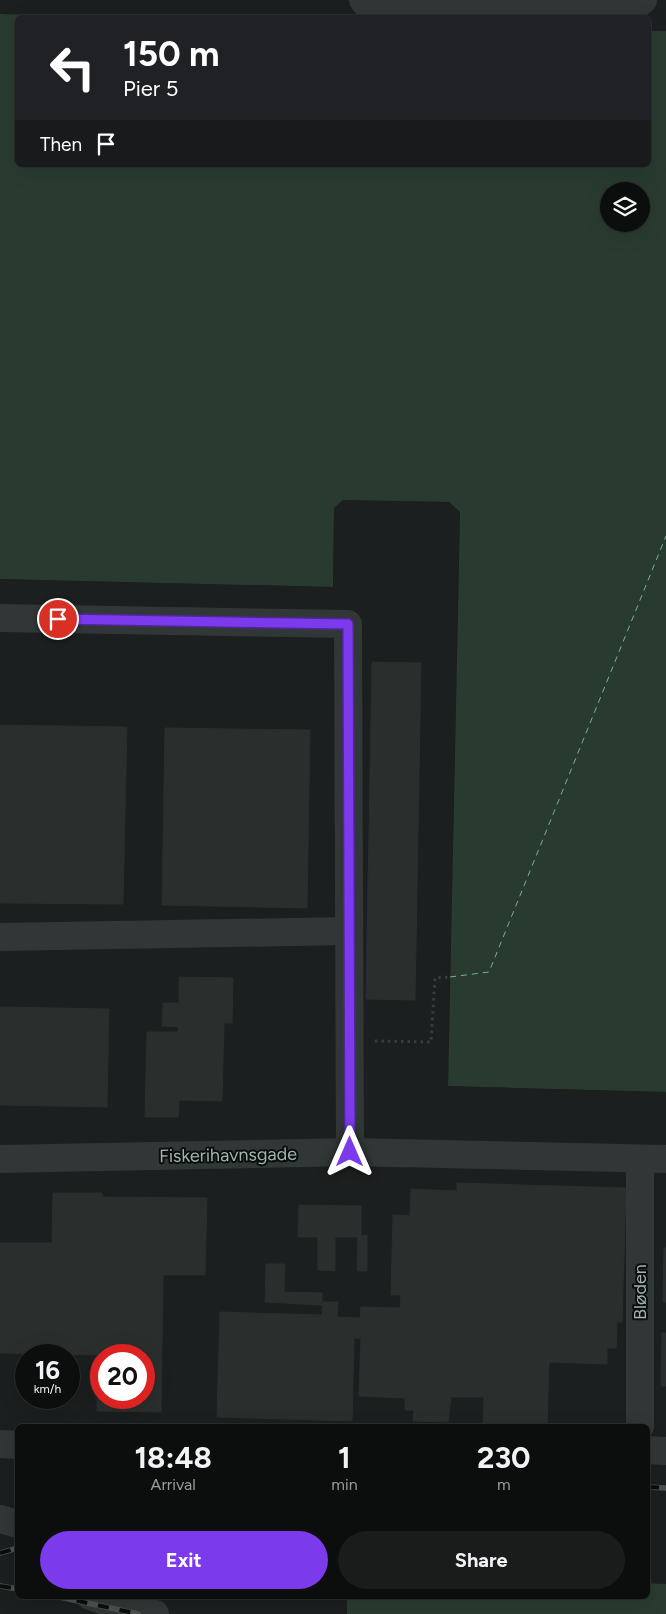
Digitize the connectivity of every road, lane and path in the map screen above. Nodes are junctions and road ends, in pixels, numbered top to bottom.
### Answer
1 (363, 0) edge
2 (643, 0) edge
3 (513, 5) edge
4 (0, 618) edge
5 (349, 931) junction
6 (0, 937) edge
7 (450, 977) dead end
8 (350, 1041) junction
9 (350, 1152) junction
10 (0, 1159) edge
11 (653, 1159) edge
12 (640, 1424) edge
13 (0, 1444) edge
14 (15, 1444) edge
15 (650, 1450) edge
16 (666, 1451) edge
17 (0, 1518) edge
18 (15, 1523) edge
19 (99, 1599) edge
20 (155, 1614) edge

1 - 3 street
2 - 3 street
4 - 5 street
5 - 6 street
5 - 8 street
7 - 8 path
8 - 9 street
9 - 10 street, Fiskerihavnsgade
9 - 11 street, Fiskerihavnsgade
11 - 12 street, Bløden
13 - 14 street
15 - 16 street
17 - 18 street
19 - 20 street

